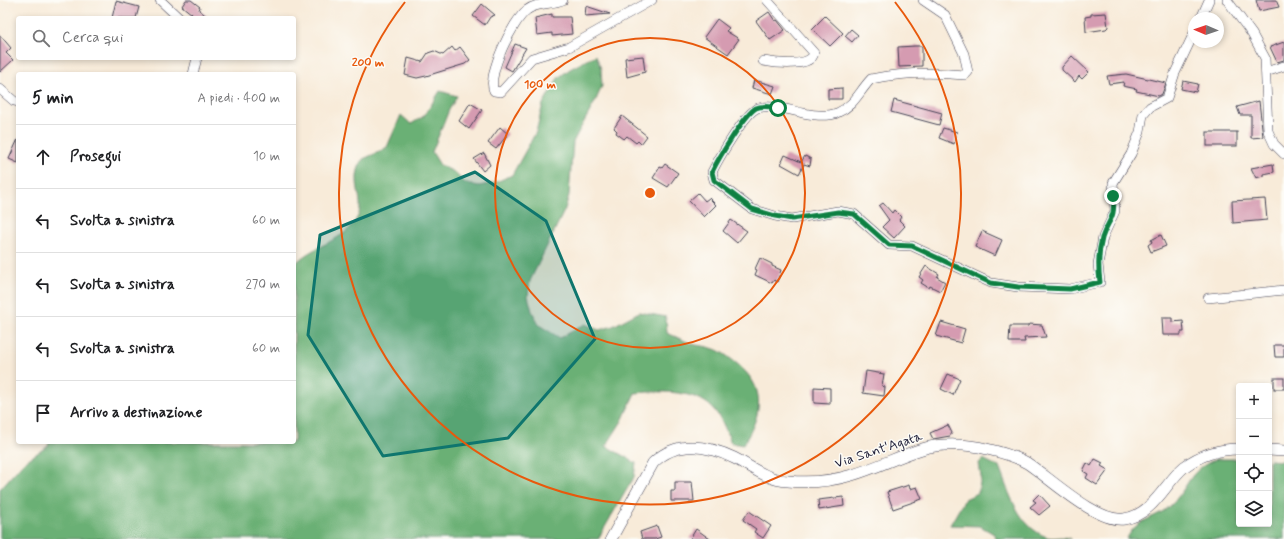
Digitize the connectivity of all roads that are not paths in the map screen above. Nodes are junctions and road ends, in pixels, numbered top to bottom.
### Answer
1 (160, 0) edge
2 (563, 0) edge
3 (652, 0) edge
4 (767, 0) edge
5 (923, 0) edge
6 (1209, 0) edge
7 (1227, 0) edge
8 (1204, 12) edge
9 (177, 16) edge
10 (1188, 45) edge
11 (196, 60) edge
12 (763, 61) dead end
13 (1284, 66) edge
14 (193, 72) edge
15 (1266, 72) junction
16 (0, 89) edge
17 (16, 102) edge
18 (1284, 154) edge
19 (1284, 290) edge
20 (1208, 298) dead end
21 (1236, 449) edge
22 (1272, 450) edge
23 (1284, 451) edge
24 (611, 539) edge

1 - 9 street
2 - 3 street
4 - 12 street
5 - 10 street
6 - 8 street
7 - 15 street
11 - 14 street
13 - 15 street
15 - 18 street
16 - 17 street
19 - 20 street
21 - 24 street, Via Sant'Agata
22 - 23 street

